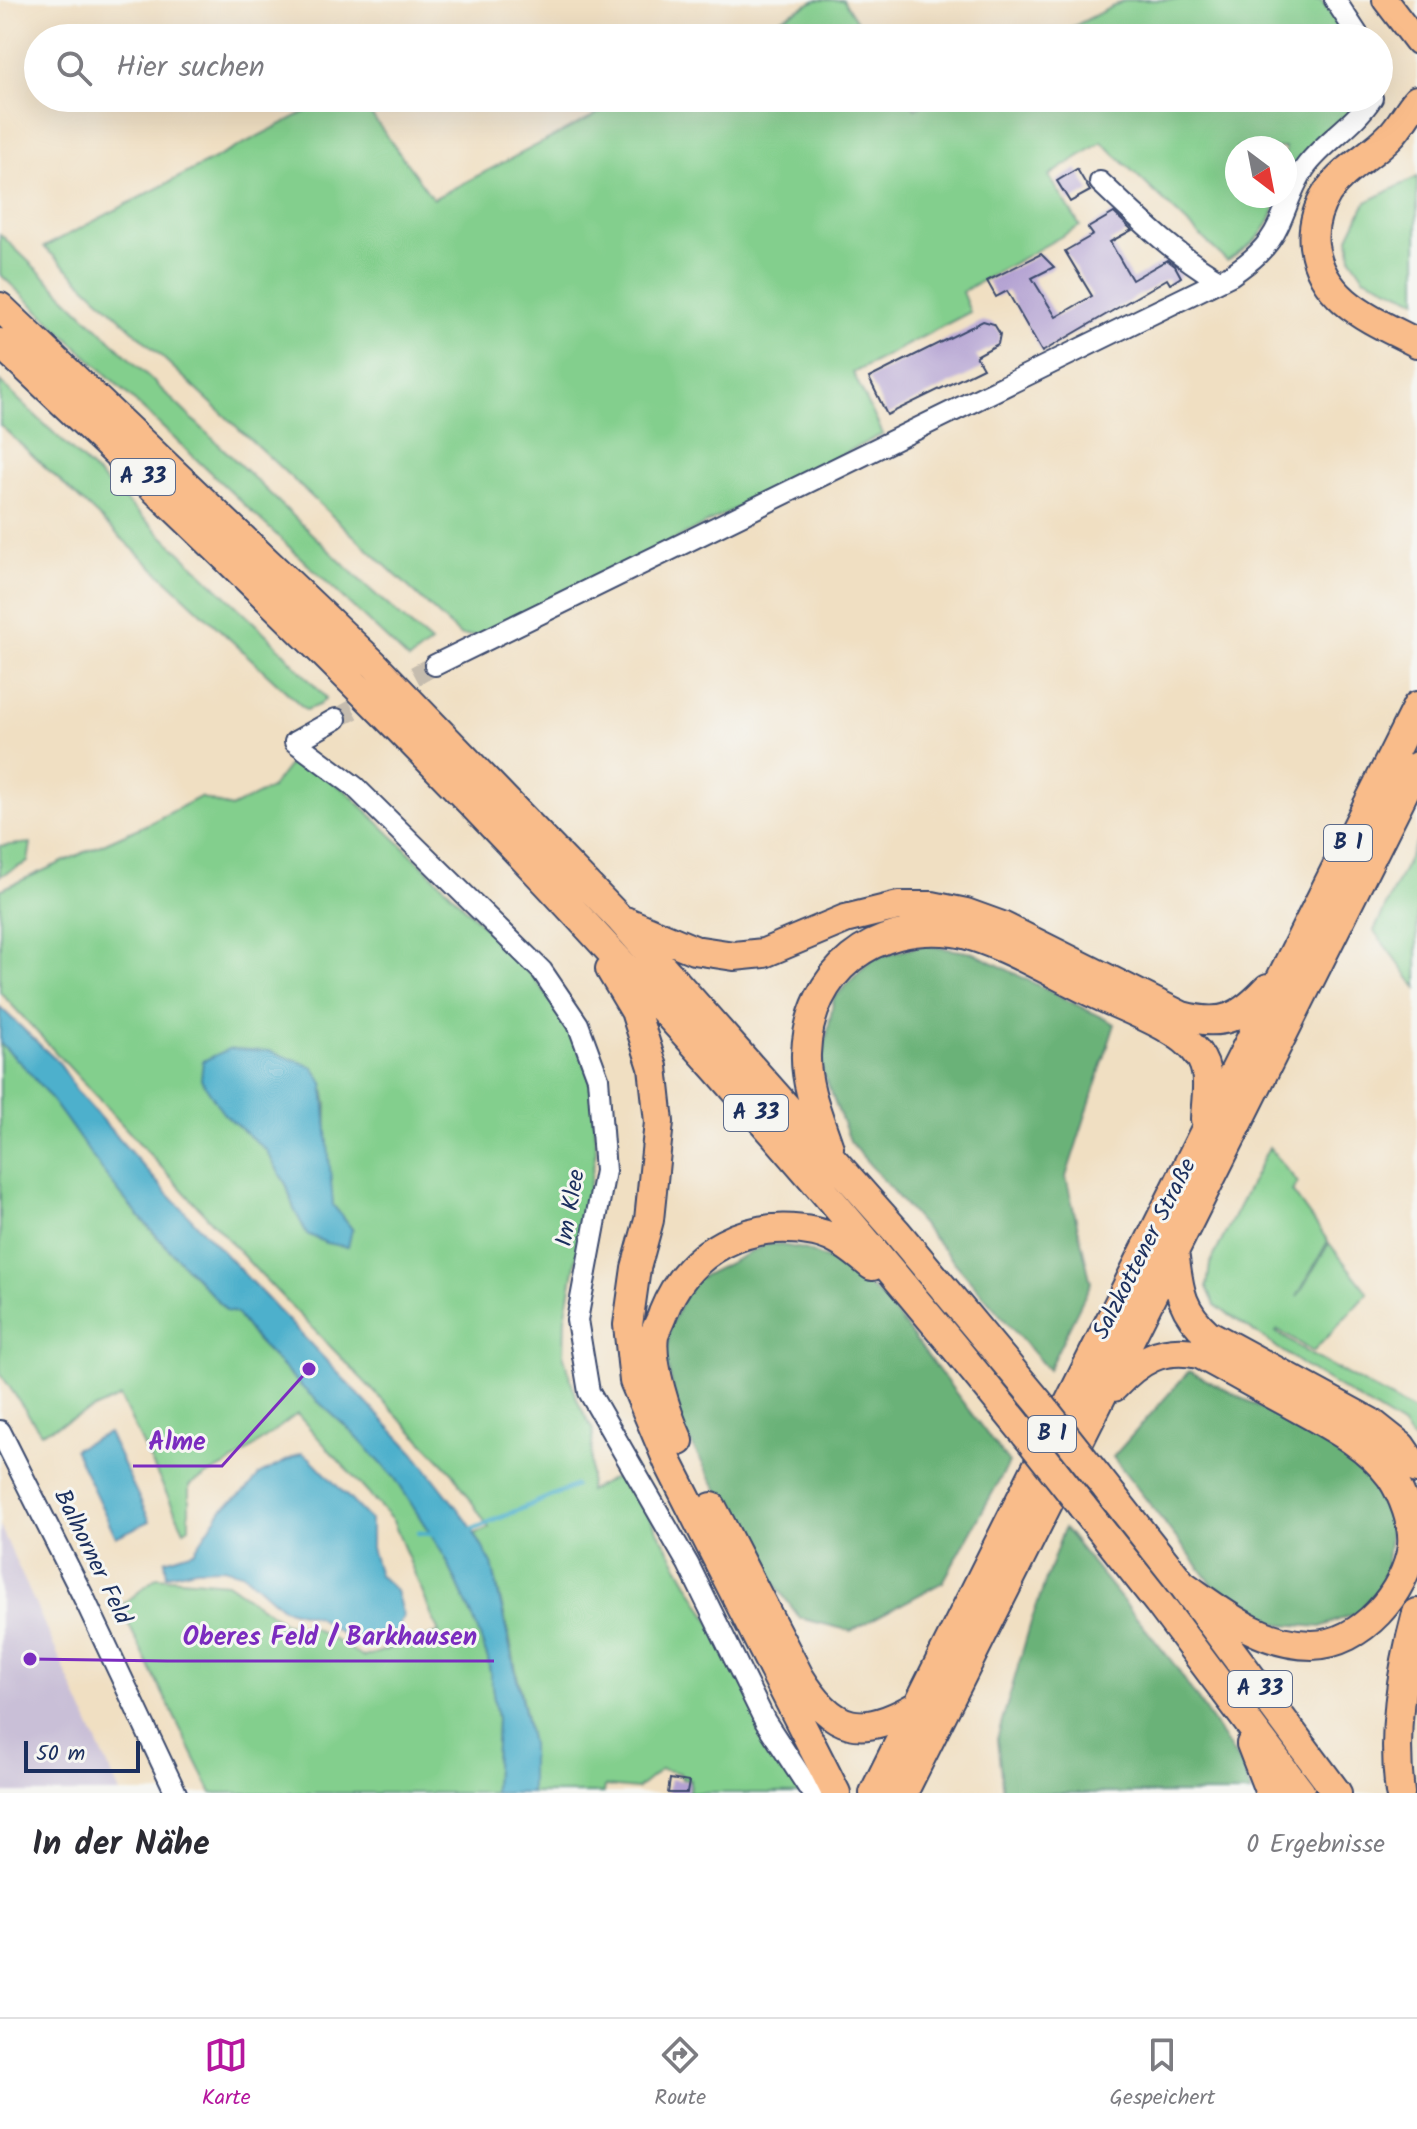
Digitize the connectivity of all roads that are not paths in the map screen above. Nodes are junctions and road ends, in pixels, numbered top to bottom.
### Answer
1 (1335, 0) edge
2 (1385, 0) edge
3 (1351, 24) edge
4 (1417, 42) edge
5 (1417, 100) edge
6 (1361, 112) edge
7 (1405, 131) edge
8 (1100, 182) dead end
9 (1219, 280) junction
10 (0, 307) edge
11 (0, 343) edge
12 (1417, 343) edge
13 (435, 665) tunnel mouth
14 (1417, 706) edge
15 (336, 719) tunnel mouth
16 (1417, 766) edge
17 (579, 917) junction
18 (619, 918) junction
19 (1287, 966) junction
20 (1204, 1132) junction
21 (833, 1161) junction
22 (1174, 1251) junction
23 (928, 1313) junction
24 (1100, 1402) junction
25 (0, 1431) edge
26 (1417, 1469) edge
27 (1182, 1584) junction
28 (1417, 1613) edge
29 (1232, 1699) junction
30 (918, 1705) junction
31 (176, 1793) edge
32 (812, 1793) edge
33 (836, 1793) edge
34 (874, 1793) edge
35 (903, 1793) edge
36 (1270, 1793) edge
37 (1301, 1793) edge
38 (1337, 1793) edge
39 (1400, 1793) edge

1 - 3 street
2 - 4 main road
5 - 7 highway
6 - 9 street
7 - 12 highway
8 - 9 street
9 - 13 street
10 - 18 highway, A 33
11 - 17 highway, A 33
14 - 19 highway, Salzkottener Straße / B 1
15 - 32 street, Im Klee
16 - 22 highway, Salzkottener Straße / B 1
17 - 23 highway, A 33
17 - 33 highway
18 - 19 highway
18 - 21 highway, A 33
19 - 20 highway, Salzkottener Straße / B 1
20 - 21 highway
20 - 30 highway, Salzkottener Straße / B 1
21 - 27 highway, A 33, bridge
22 - 24 highway, Salzkottener Straße / B 1
22 - 26 highway
23 - 29 highway, A 33, bridge
23 - 30 highway
24 - 27 highway
24 - 35 highway, Salzkottener Straße / B 1
25 - 31 street, Balhorner Feld
27 - 38 highway, A 33
28 - 39 highway
29 - 36 highway
29 - 37 highway, A 33
30 - 34 highway, Salzkottener Straße

